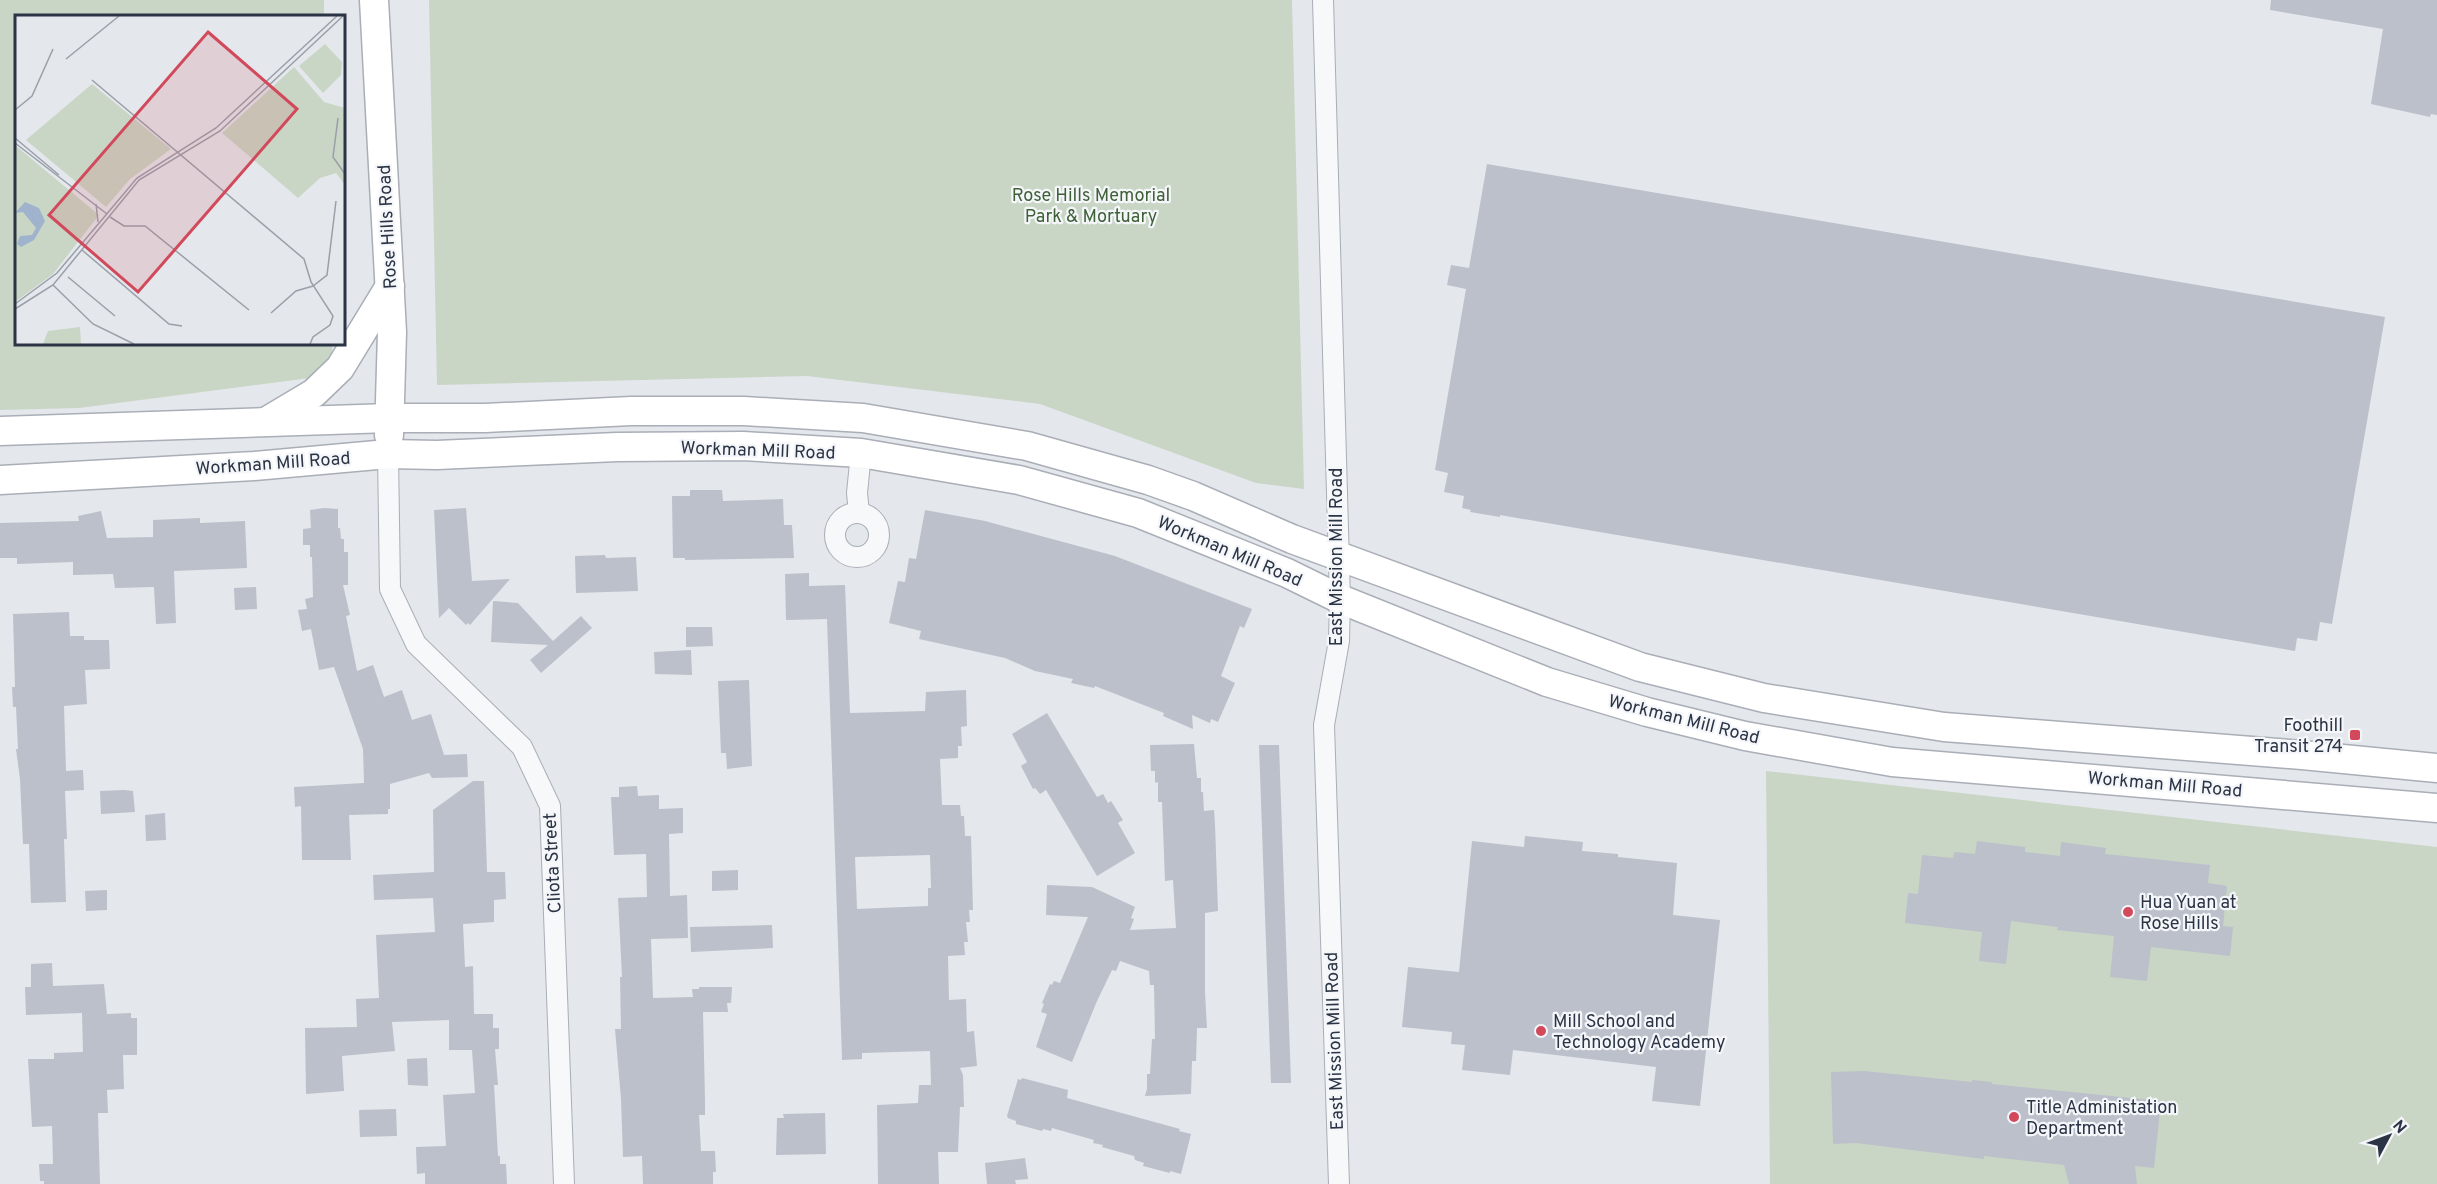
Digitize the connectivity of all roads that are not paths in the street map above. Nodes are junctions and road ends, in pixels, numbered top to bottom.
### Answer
1 (374, 0) edge
2 (1323, 0) edge
3 (390, 286) junction
4 (863, 417) junction
5 (390, 418) junction
6 (266, 422) junction
7 (0, 431) edge
8 (658, 447) junction
9 (861, 453) junction
10 (388, 454) junction
11 (0, 480) edge
12 (858, 503) dead end
13 (1338, 556) junction
14 (1340, 599) junction
15 (1944, 727) junction
16 (1745, 736) junction
17 (2437, 768) edge
18 (2437, 808) edge
19 (564, 1184) edge
20 (1339, 1184) edge

1 - 3 main road, Rose Hills Road
2 - 13 street, East Mission Mill Road
3 - 5 main road, Rose Hills Road
3 - 6 main road
4 - 5 main road, Workman Mill Road
4 - 8 main road
4 - 13 main road, Workman Mill Road
5 - 6 main road, Workman Mill Road
5 - 10 main road, Rose Hills Road
6 - 7 main road, Workman Mill Road
8 - 9 main road, Workman Mill Road
8 - 10 main road, Workman Mill Road
9 - 12 street
9 - 14 main road, Workman Mill Road
10 - 11 main road, Workman Mill Road
10 - 19 street, Cliota Street
13 - 14 street, East Mission Mill Road
13 - 15 main road, Workman Mill Road
14 - 16 main road, Workman Mill Road
14 - 20 street, East Mission Mill Road
15 - 16 main road
15 - 17 main road, Workman Mill Road
16 - 18 main road, Workman Mill Road

